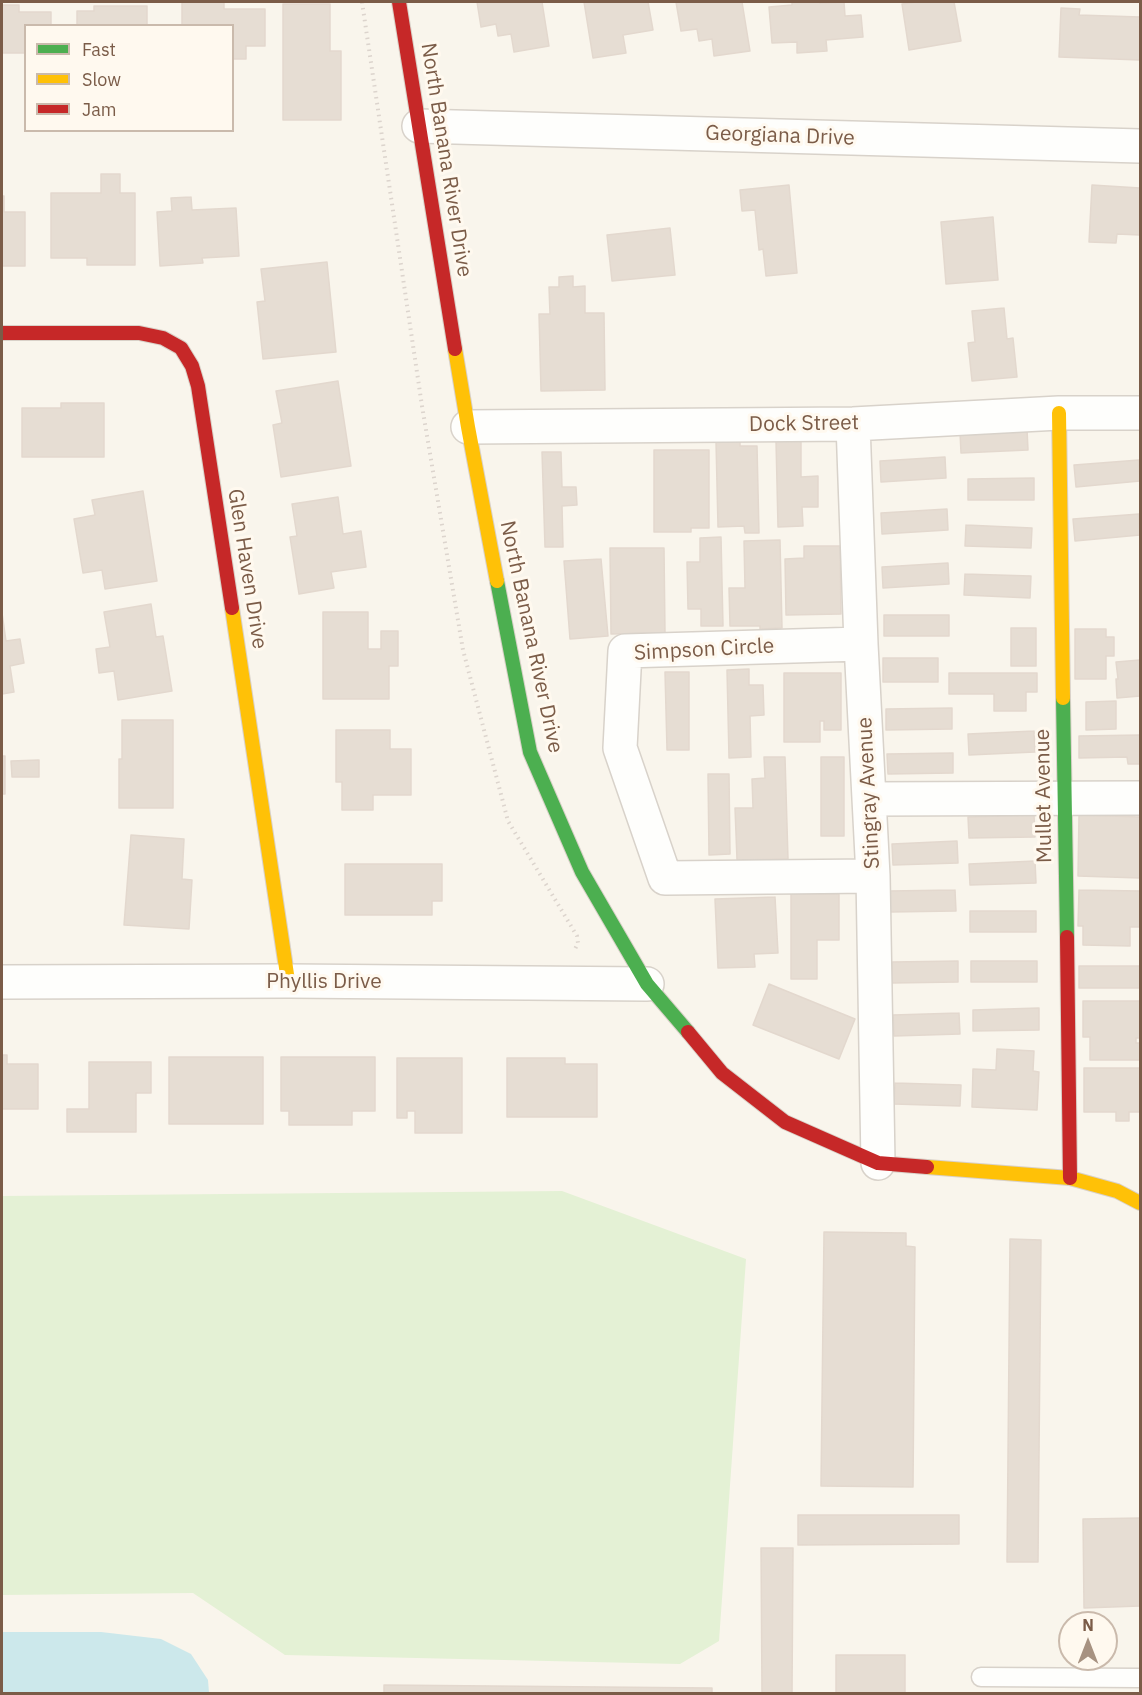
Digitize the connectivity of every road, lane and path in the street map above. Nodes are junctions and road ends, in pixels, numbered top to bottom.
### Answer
1 (362, 2) edge
2 (399, 2) edge
3 (419, 126) junction
4 (1140, 146) edge
5 (2, 333) edge
6 (1059, 413) junction
7 (1140, 413) edge
8 (853, 424) junction
9 (468, 428) junction
10 (861, 644) junction
11 (1065, 798) junction
12 (1140, 798) edge
13 (869, 799) junction
14 (873, 876) junction
15 (565, 954) dead end
16 (288, 981) junction
17 (2, 982) edge
18 (647, 984) junction
19 (878, 1163) junction
20 (1070, 1178) junction
21 (1140, 1203) edge
22 (981, 1677) dead end
23 (1140, 1678) edge

1 - 15 path
2 - 3 street, North Banana River Drive
3 - 4 street, Georgiana Drive
3 - 9 street, North Banana River Drive
5 - 16 street, Glen Haven Drive
6 - 7 street, Dock Street
6 - 8 street, Dock Street
6 - 11 street, Mullet Avenue
8 - 9 street, Dock Street
8 - 10 street, Stingray Avenue
9 - 18 street, North Banana River Drive
10 - 13 street, Stingray Avenue
10 - 14 street, Simpson Circle
11 - 12 street
11 - 13 street
11 - 20 street, Mullet Avenue
13 - 14 street, Stingray Avenue
14 - 19 street, Stingray Avenue
16 - 17 street, Phyllis Drive
16 - 18 street, Phyllis Drive
18 - 19 street, North Banana River Drive
19 - 20 street, North Banana River Drive
20 - 21 street, North Banana River Drive
22 - 23 lane

